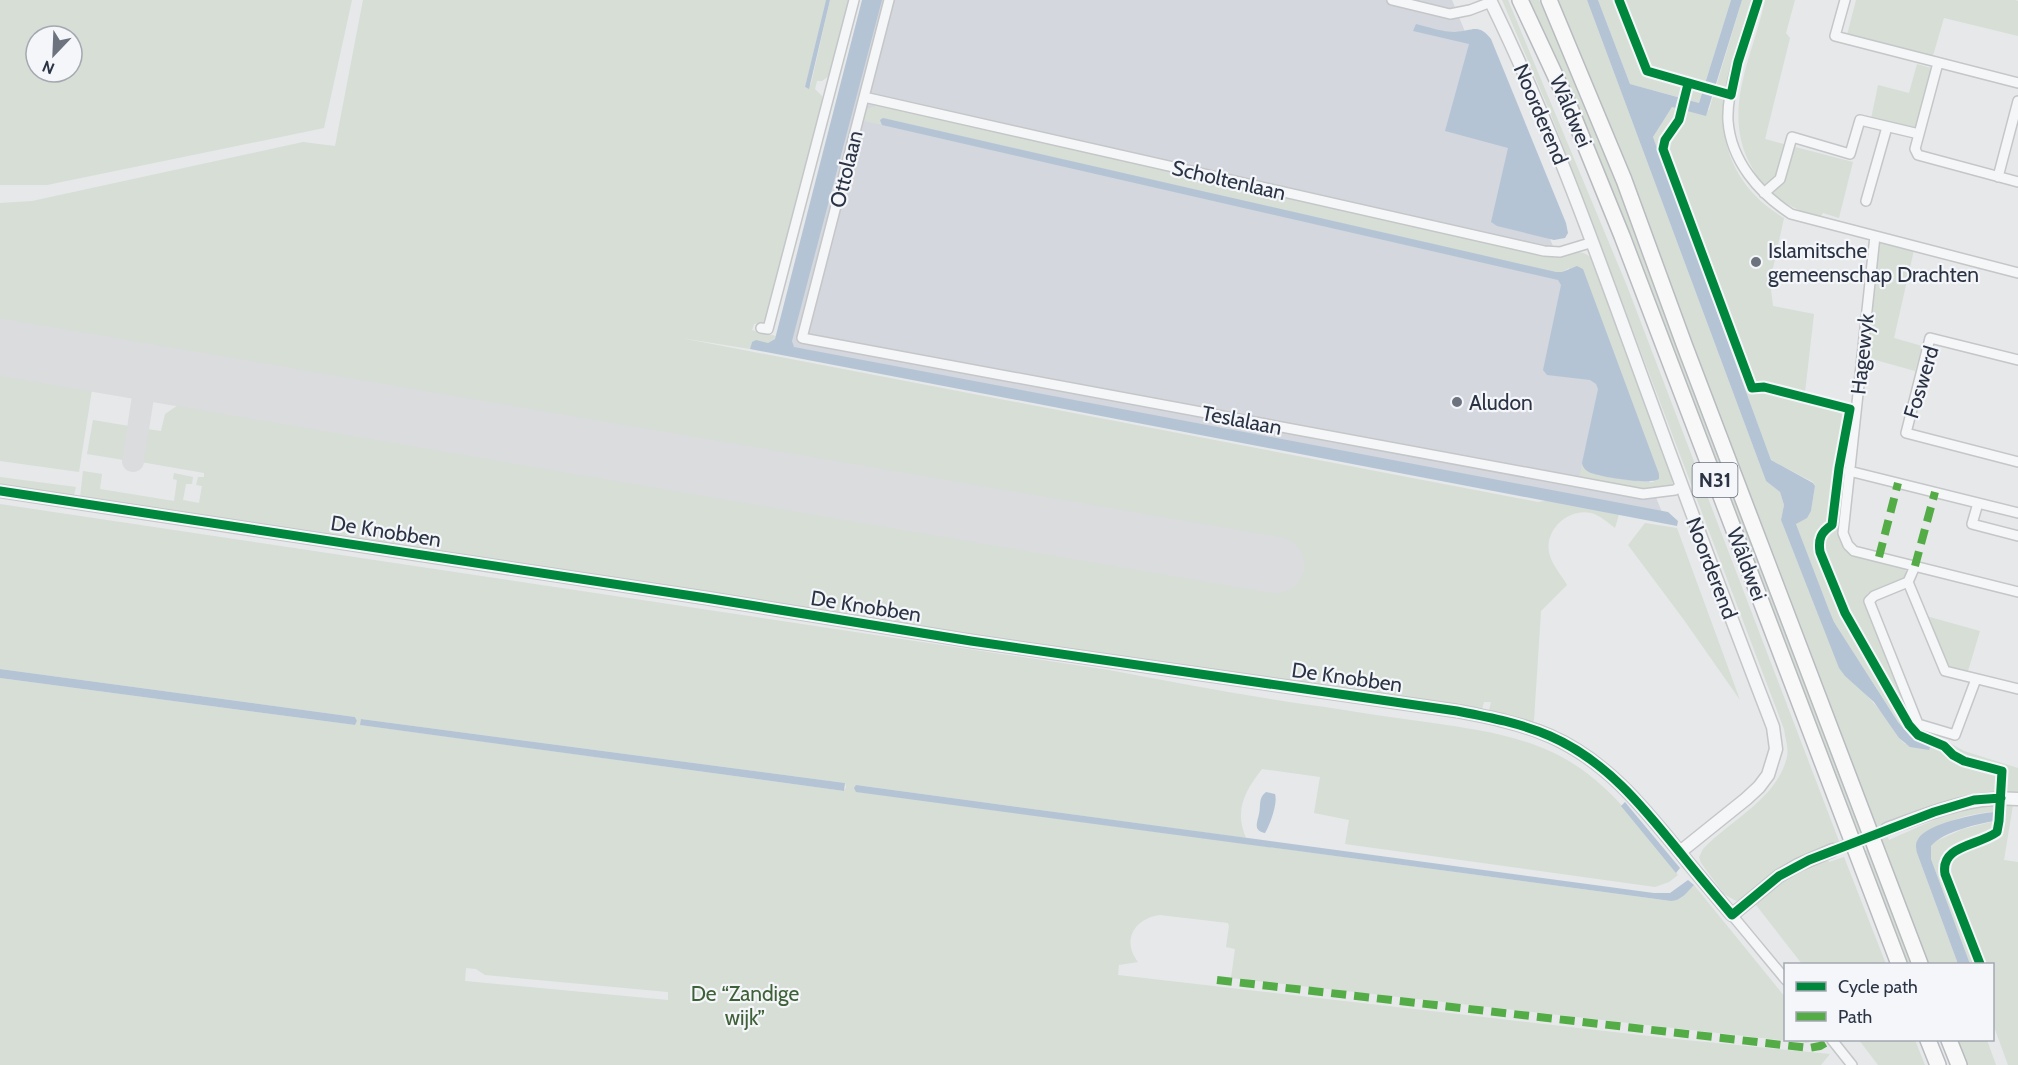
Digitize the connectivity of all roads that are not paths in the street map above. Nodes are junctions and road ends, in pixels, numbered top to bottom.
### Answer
1 (854, 0) edge
2 (889, 0) edge
3 (1392, 0) edge
4 (1520, 0) edge
5 (1549, 0) edge
6 (1758, 0) edge
7 (1845, 0) edge
8 (1491, 1) edge
9 (1938, 63) junction
10 (2018, 83) edge
11 (864, 97) junction
12 (2018, 101) edge
13 (1887, 127) junction
14 (1919, 134) junction
15 (1998, 177) junction
16 (2018, 182) edge
17 (1764, 193) junction
18 (1866, 201) dead end
19 (1875, 236) junction
20 (1593, 242) junction
21 (2018, 273) edge
22 (760, 328) dead end
23 (802, 338) joint
24 (2018, 360) edge
25 (2018, 462) edge
26 (1849, 471) junction
27 (1682, 485) junction
28 (0, 491) edge
29 (1978, 503) junction
30 (2018, 513) edge
31 (2018, 536) edge
32 (1915, 566) junction
33 (1908, 582) junction
34 (2018, 592) edge
35 (1976, 679) junction
36 (2018, 689) edge
37 (2018, 799) edge
38 (1887, 829) tunnel mouth
39 (1833, 850) tunnel mouth
40 (1680, 852) junction
41 (1732, 915) junction
42 (1899, 963) edge
43 (1920, 963) edge
44 (1784, 979) edge
45 (1833, 1041) edge
46 (1928, 1041) edge
47 (1949, 1041) edge
48 (1852, 1065) edge
49 (1938, 1065) edge
50 (1959, 1065) edge

1 - 22 street, Ottolaan
2 - 11 street, Ottolaan
3 - 8 street
4 - 42 highway, Wâldwei / N31
5 - 43 highway, Wâldwei / N31
6 - 17 street
7 - 9 street
8 - 20 street, Noorderend
9 - 10 street
9 - 14 street
11 - 20 street, Scholtenlaan
11 - 23 street, Ottolaan
12 - 15 street
13 - 14 street
13 - 17 street
13 - 18 street
14 - 15 street
15 - 16 street
17 - 19 street
19 - 21 street
19 - 26 street, Hagewyk
20 - 27 street, Noorderend
23 - 27 street, Teslalaan
24 - 25 street, Foswerd
26 - 29 street
26 - 32 street, Hagewyk
27 - 40 street, Noorderend
28 - 40 street, De Knobben
29 - 30 street
29 - 31 street
32 - 33 street
32 - 34 street, Hagewyk
33 - 35 street
33 - 35 street
35 - 36 street
37 - 38 street
39 - 41 street
40 - 41 street
41 - 44 street
45 - 48 street
46 - 49 highway
47 - 50 highway

